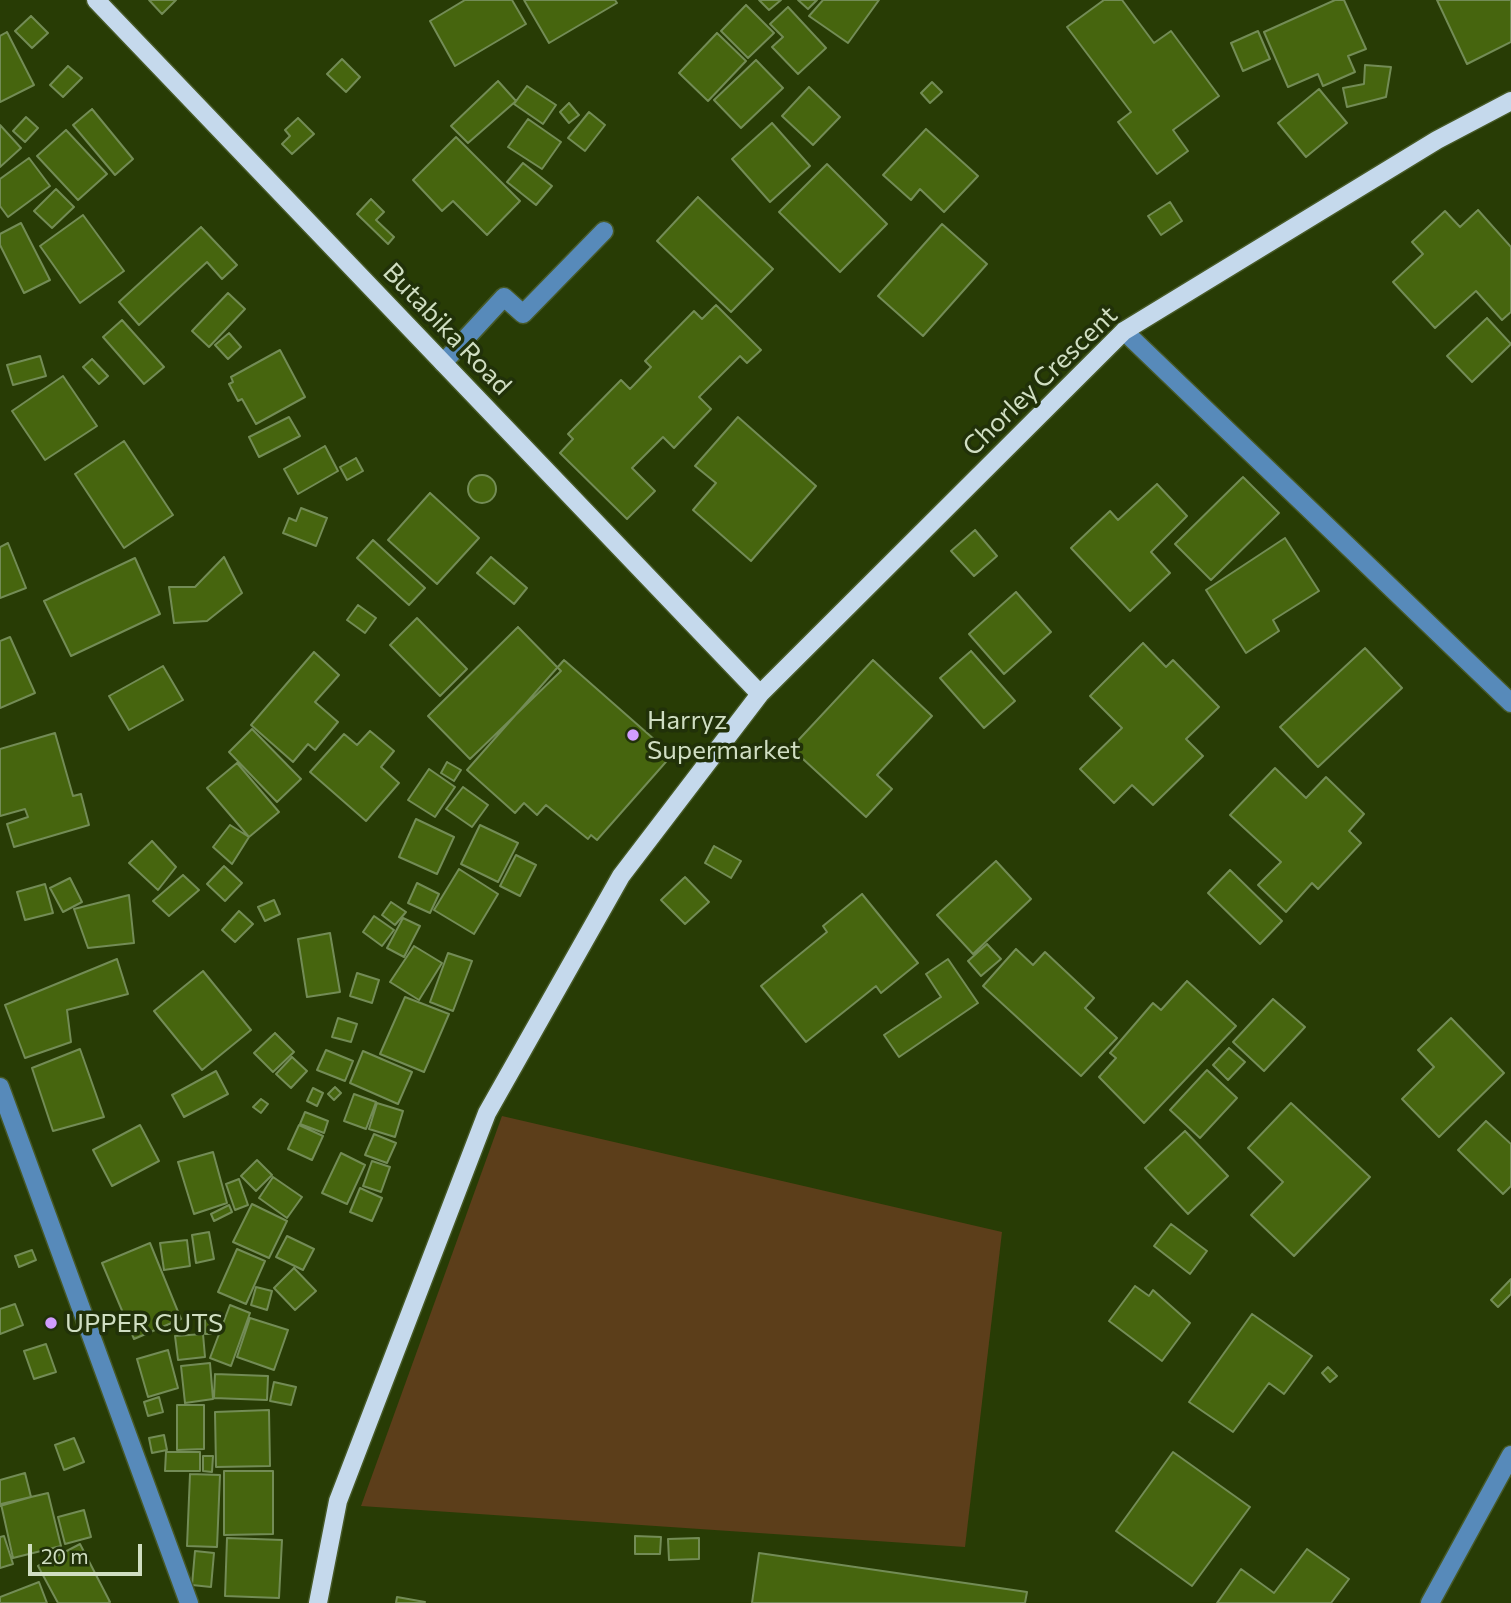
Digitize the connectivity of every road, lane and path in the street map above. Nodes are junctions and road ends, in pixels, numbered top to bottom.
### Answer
1 (96, 0) edge
2 (1511, 101) edge
3 (604, 231) dead end
4 (1124, 331) junction
5 (443, 363) junction
6 (760, 694) junction
7 (1511, 704) edge
8 (0, 1087) edge
9 (1511, 1455) edge
10 (189, 1603) edge
11 (318, 1603) edge
12 (1430, 1603) edge

1 - 5 main road, Butabika Road
2 - 4 main road, Chorley Crescent
3 - 5 street
4 - 6 main road, Chorley Crescent
4 - 7 street
5 - 6 main road, Butabika Road
6 - 11 main road, Chorley Crescent
8 - 10 street
9 - 12 street

